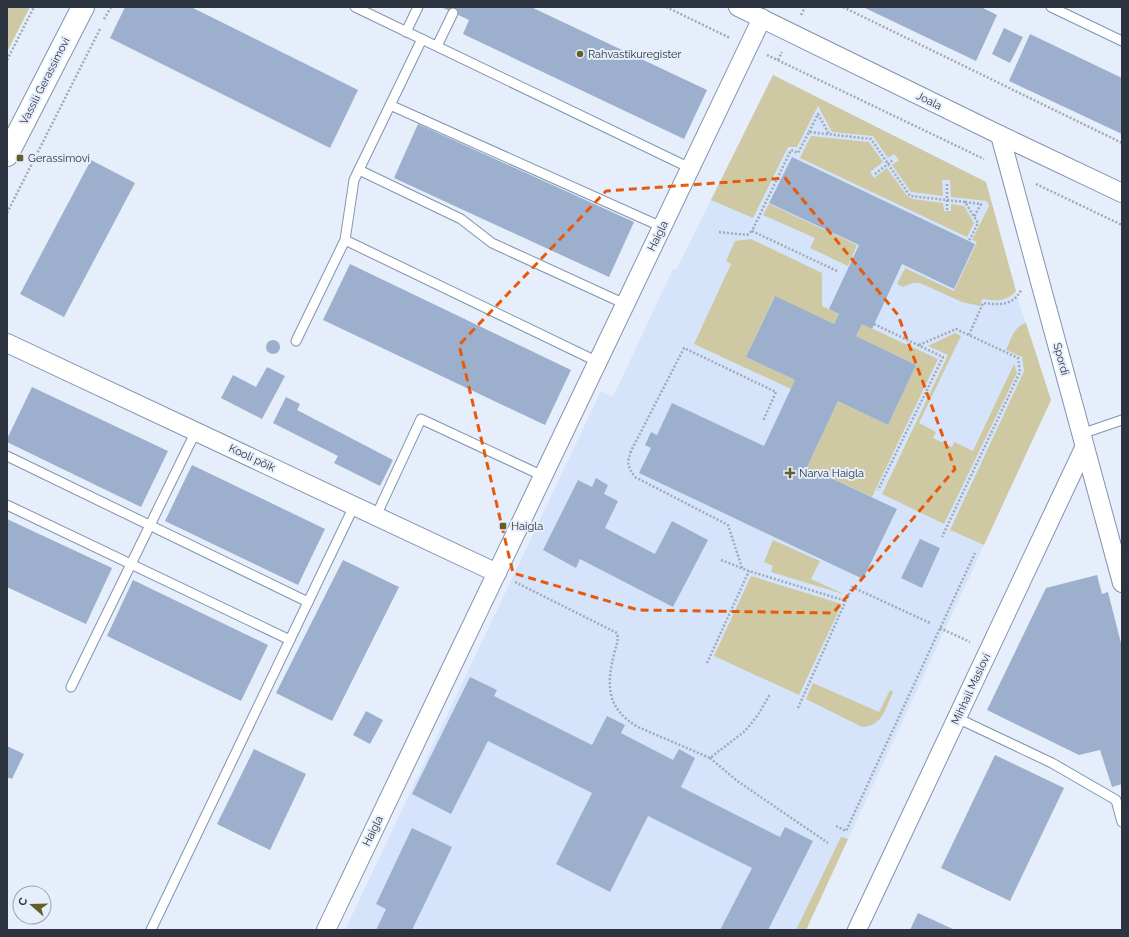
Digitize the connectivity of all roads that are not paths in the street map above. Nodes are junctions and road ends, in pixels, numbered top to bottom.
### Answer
1 (83, 7) edge
2 (354, 7) edge
3 (418, 7) edge
4 (1051, 7) edge
5 (749, 11) edge
6 (453, 13) dead end
7 (406, 32) junction
8 (422, 39) junction
9 (1122, 41) edge
10 (437, 46) junction
11 (390, 105) junction
12 (1000, 135) junction
13 (7, 155) edge
14 (690, 168) junction
15 (359, 170) junction
16 (1122, 192) edge
17 (662, 227) junction
18 (345, 240) junction
19 (625, 304) junction
20 (296, 341) dead end
21 (7, 343) edge
22 (598, 362) junction
23 (1122, 420) edge
24 (196, 431) junction
25 (1083, 441) junction
26 (7, 456) edge
27 (543, 476) junction
28 (7, 505) edge
29 (354, 506) junction
30 (376, 516) junction
31 (150, 525) junction
32 (131, 564) junction
33 (503, 576) junction
34 (1122, 584) edge
35 (308, 602) junction
36 (290, 640) junction
37 (71, 687) dead end
38 (957, 718) junction
39 (1122, 822) edge
40 (151, 930) edge
41 (326, 930) edge
42 (857, 930) edge

1 - 13 street, Vassili Gerassimovi
2 - 7 lane
3 - 7 lane
4 - 9 lane
5 - 12 street, Joala
5 - 14 street, Haigla
6 - 10 lane
7 - 8 lane
8 - 10 lane
8 - 11 lane
10 - 14 lane
11 - 15 lane
11 - 17 lane
12 - 16 street, Joala
12 - 25 street, Spordi
14 - 17 street, Haigla
15 - 18 lane
15 - 19 lane
17 - 19 street, Haigla
18 - 20 lane
18 - 22 lane
19 - 22 street, Haigla
21 - 24 street, Kooli põik
22 - 27 street, Haigla
23 - 25 lane
24 - 29 street, Kooli põik
24 - 31 lane
25 - 34 street, Spordi
25 - 38 street, Mihhail Maslovi
26 - 31 lane
27 - 30 lane
27 - 33 street, Haigla
28 - 32 lane
29 - 30 street, Kooli põik
29 - 35 lane
30 - 33 street, Kooli põik
31 - 32 lane
31 - 35 lane
32 - 36 lane
32 - 37 lane
33 - 41 street, Haigla
35 - 36 lane
36 - 40 lane
38 - 39 lane
38 - 42 street, Mihhail Maslovi

